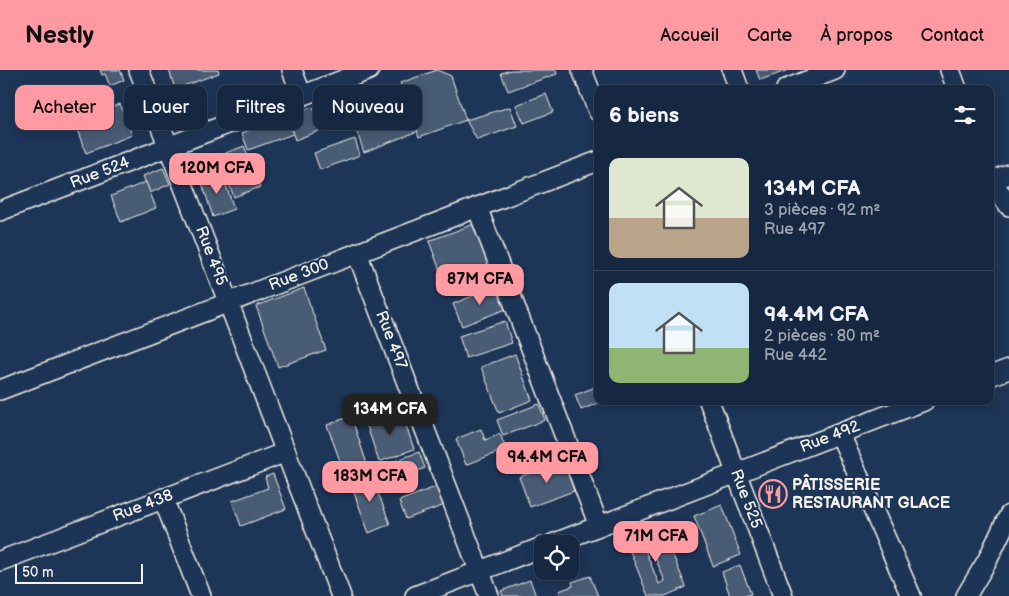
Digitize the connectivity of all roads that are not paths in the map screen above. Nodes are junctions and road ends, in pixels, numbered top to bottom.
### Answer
1 (139, 70) edge
2 (292, 70) edge
3 (369, 70) edge
4 (582, 70) edge
5 (732, 70) edge
6 (835, 70) edge
7 (950, 70) edge
8 (298, 85) edge
9 (738, 85) edge
10 (796, 85) edge
11 (956, 85) edge
12 (303, 96) edge
13 (594, 101) edge
14 (217, 129) edge
15 (169, 147) junction
16 (594, 163) edge
17 (1009, 174) edge
18 (994, 179) edge
19 (994, 185) edge
20 (1009, 206) edge
21 (477, 207) junction
22 (0, 211) edge
23 (357, 253) junction
24 (229, 302) junction
25 (1009, 369) edge
26 (994, 375) edge
27 (0, 390) edge
28 (710, 405) edge
29 (914, 405) edge
30 (840, 434) junction
31 (286, 452) junction
32 (736, 473) junction
33 (163, 498) junction
34 (1009, 515) edge
35 (599, 526) junction
36 (576, 535) edge
37 (534, 550) edge
38 (0, 561) edge
39 (480, 571) junction
40 (201, 596) edge
41 (341, 596) edge
42 (415, 596) edge
43 (489, 596) edge
44 (783, 596) edge
45 (911, 596) edge
46 (966, 596) edge

1 - 15 street, Rue 495
2 - 8 street
3 - 12 street, Rue 524
4 - 13 street
5 - 9 street
6 - 10 street
7 - 11 street
14 - 15 street, Rue 524
15 - 22 street, Rue 524
15 - 24 street, Rue 495
16 - 21 street, Rue 300
17 - 18 street
19 - 20 street
21 - 23 street, Rue 300
21 - 35 street
23 - 24 street, Rue 300
23 - 39 street, Rue 497
24 - 27 street, Rue 300
24 - 31 street, Rue 495
25 - 26 street
28 - 32 street, Rue 525
29 - 30 street, Rue 492
30 - 32 street, Rue 492
30 - 45 street
31 - 33 street, Rue 438
31 - 41 street, Rue 495
32 - 35 street, Rue 492
32 - 44 street, Rue 525
33 - 38 street, Rue 438
33 - 40 street
34 - 46 street
35 - 36 street, Rue 492
37 - 39 street
39 - 42 street
39 - 43 street, Rue 497

